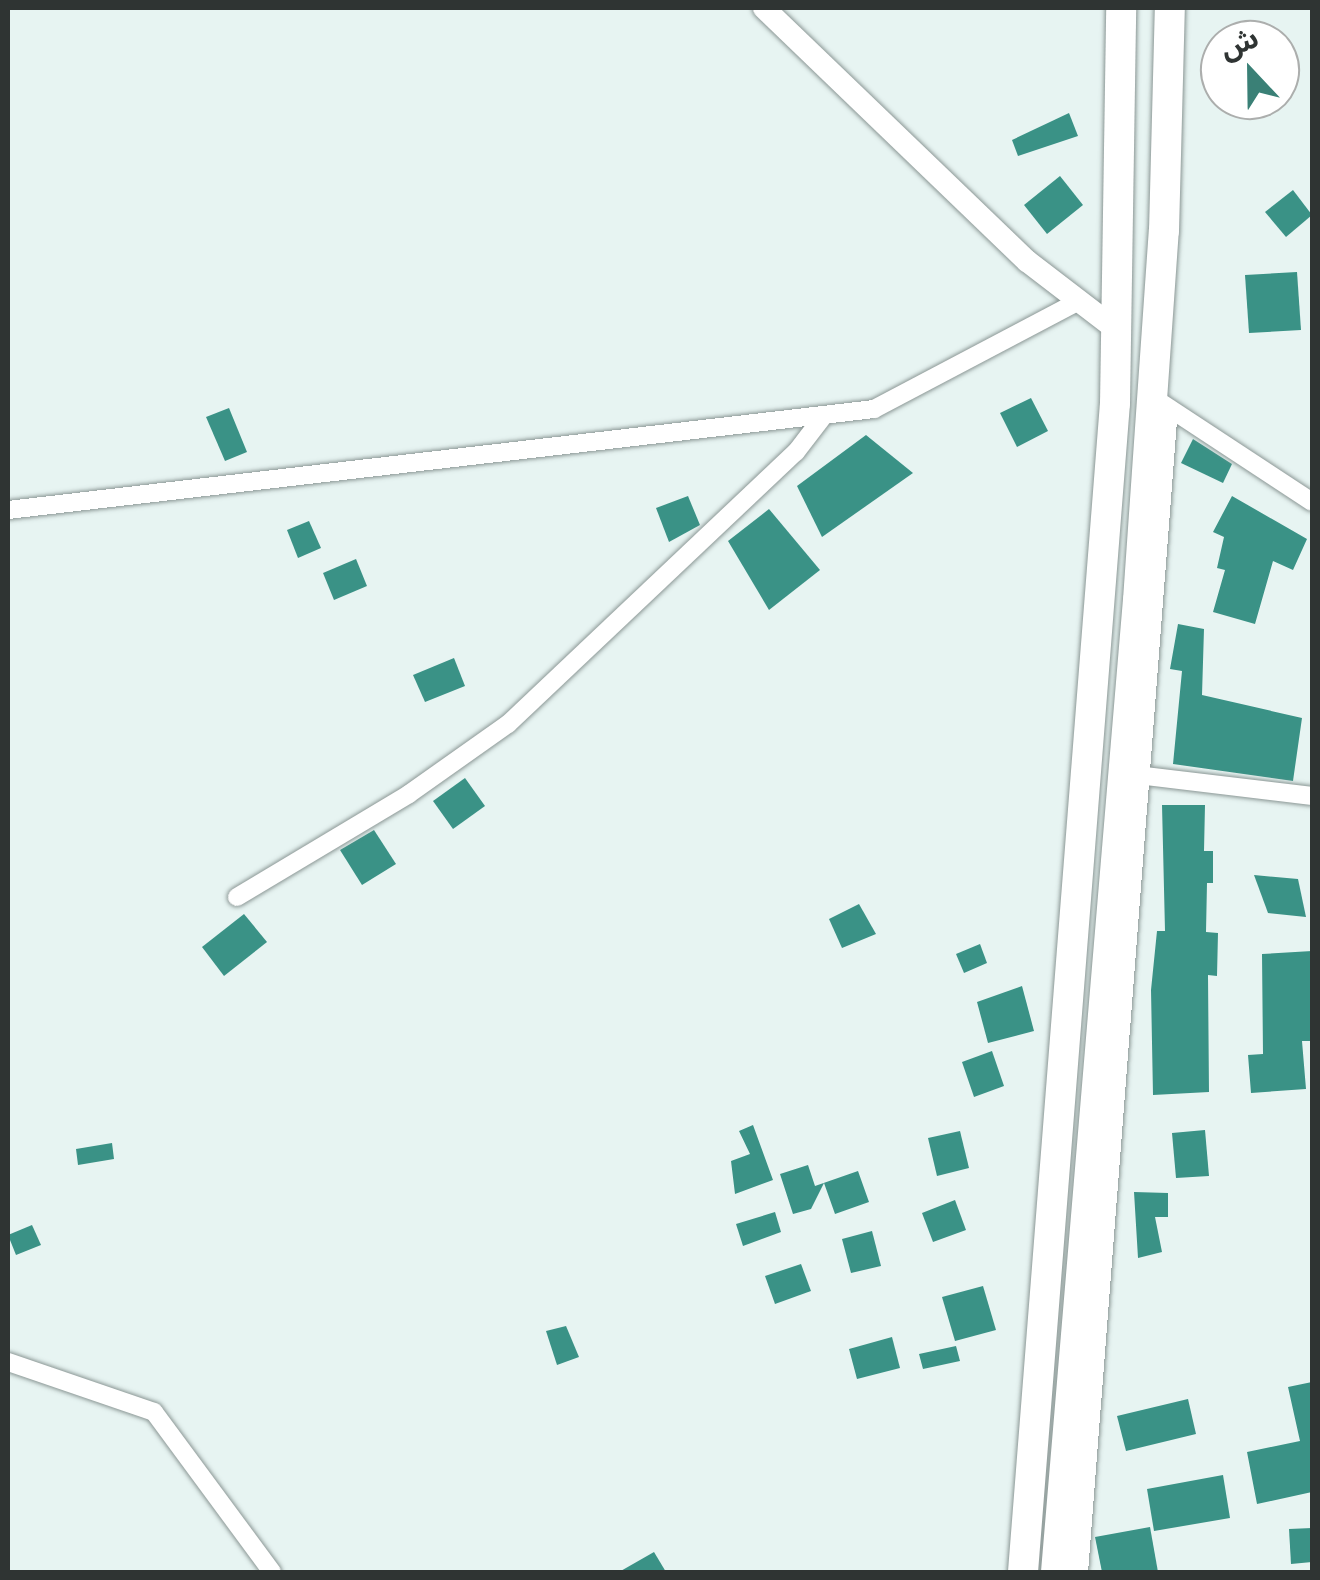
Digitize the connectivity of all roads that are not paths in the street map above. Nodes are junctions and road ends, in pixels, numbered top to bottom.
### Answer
1 (764, 8) edge
2 (1120, 8) edge
3 (1170, 8) edge
4 (1075, 304) junction
5 (1117, 330) junction
6 (1161, 403) junction
7 (822, 418) junction
8 (1312, 502) edge
9 (8, 510) edge
10 (1145, 776) junction
11 (1312, 796) edge
12 (237, 897) dead end
13 (8, 1362) edge
14 (272, 1572) edge
15 (1022, 1572) edge
16 (1056, 1572) edge
17 (1080, 1572) edge

1 - 4 street
2 - 5 main road
3 - 6 main road
4 - 5 street
4 - 7 street
5 - 15 main road
6 - 8 street
6 - 10 street
6 - 16 main road
7 - 9 street
7 - 12 street
10 - 11 street
10 - 17 street
13 - 14 street

